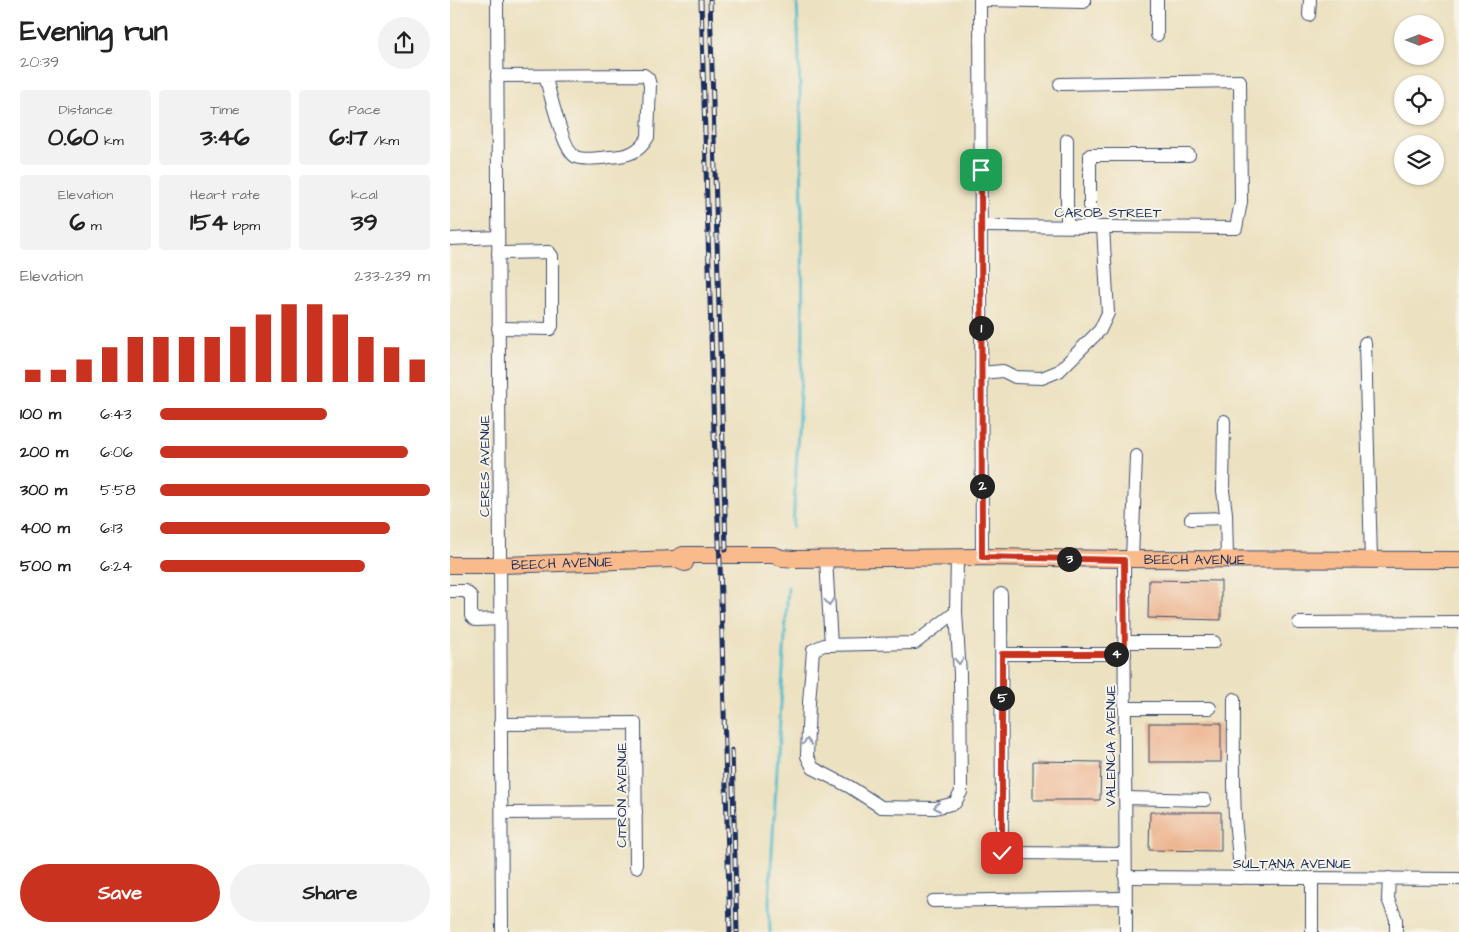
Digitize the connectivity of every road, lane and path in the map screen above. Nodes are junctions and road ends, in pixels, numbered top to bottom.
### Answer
1 (497, 0) edge
2 (980, 0) edge
3 (1014, 0) edge
4 (1084, 0) edge
5 (1157, 0) edge
6 (1310, 0) edge
7 (1309, 15) dead end
8 (1157, 35) dead end
9 (497, 76) junction
10 (546, 76) junction
11 (1060, 84) dead end
12 (1067, 140) dead end
13 (1189, 155) dead end
14 (981, 226) junction
15 (1067, 226) junction
16 (1090, 227) junction
17 (1103, 227) junction
18 (498, 237) junction
19 (450, 239) edge
20 (498, 253) junction
21 (498, 328) junction
22 (1365, 343) dead end
23 (981, 373) junction
24 (1224, 421) dead end
25 (1136, 456) dead end
26 (1226, 518) junction
27 (1191, 519) dead end
28 (982, 557) junction
29 (956, 558) junction
30 (826, 559) junction
31 (1371, 559) junction
32 (1128, 560) junction
33 (1227, 560) junction
34 (1459, 560) edge
35 (450, 565) edge
36 (499, 565) junction
37 (450, 591) edge
38 (1001, 594) dead end
39 (956, 612) junction
40 (500, 620) junction
41 (1459, 622) edge
42 (1299, 623) dead end
43 (1214, 642) dead end
44 (830, 645) junction
45 (1125, 648) junction
46 (1002, 654) junction
47 (1234, 699) dead end
48 (1125, 708) junction
49 (1210, 708) dead end
50 (500, 724) junction
51 (1125, 798) junction
52 (1205, 800) dead end
53 (636, 812) junction
54 (502, 814) junction
55 (1126, 854) junction
56 (636, 867) dead end
57 (1126, 878) junction
58 (1240, 878) junction
59 (1312, 878) junction
60 (1389, 878) junction
61 (1459, 879) edge
62 (1126, 898) junction
63 (933, 901) dead end
64 (502, 932) edge
65 (1126, 932) edge
66 (1312, 932) edge
67 (1396, 932) edge

1 - 9 street, CERES AVENUE
2 - 3 street
2 - 14 street
3 - 4 street
5 - 8 street
6 - 7 street
9 - 10 street
9 - 18 street, CERES AVENUE
10 - 10 street
11 - 17 street, CAROB STREET
12 - 15 street
13 - 16 street
14 - 15 street, CAROB STREET
14 - 23 street
15 - 16 street, CAROB STREET
16 - 17 street, CAROB STREET
17 - 23 street
18 - 19 street
18 - 20 street, CERES AVENUE
20 - 21 street, CERES AVENUE
20 - 21 street
21 - 36 street, CERES AVENUE
22 - 31 street
23 - 28 street
24 - 26 street
25 - 32 street, VALENCIA AVENUE
26 - 27 street
26 - 33 street
28 - 29 main road, BEECH AVENUE
28 - 32 main road, BEECH AVENUE
29 - 30 main road, BEECH AVENUE
29 - 39 street
30 - 36 main road, BEECH AVENUE
30 -> 44 street
31 - 33 main road, BEECH AVENUE
31 - 34 main road, BEECH AVENUE
32 - 33 main road, BEECH AVENUE
32 - 45 street, VALENCIA AVENUE
35 - 36 main road, BEECH AVENUE
36 - 40 street, CERES AVENUE
37 - 40 street
38 - 46 street
39 - 44 street
39 -> 44 street
40 - 50 street, CERES AVENUE
41 - 42 street
43 - 45 street
45 - 46 street
45 - 48 street, VALENCIA AVENUE
46 - 55 street
47 - 58 street
48 - 49 street
48 - 51 street, VALENCIA AVENUE
50 - 53 street, CITRON AVENUE
50 - 54 street, CERES AVENUE
51 - 52 street
51 - 55 street, VALENCIA AVENUE
53 - 54 street
53 - 56 street, CITRON AVENUE
54 - 64 street, CERES AVENUE
55 - 57 street, VALENCIA AVENUE
57 - 58 street, SULTANA AVENUE
57 - 62 street, VALENCIA AVENUE
58 - 59 street, SULTANA AVENUE
59 - 60 street, SULTANA AVENUE
59 - 66 street
60 - 61 street, SULTANA AVENUE
60 - 67 street
62 - 63 street
62 - 65 street, VALENCIA AVENUE

